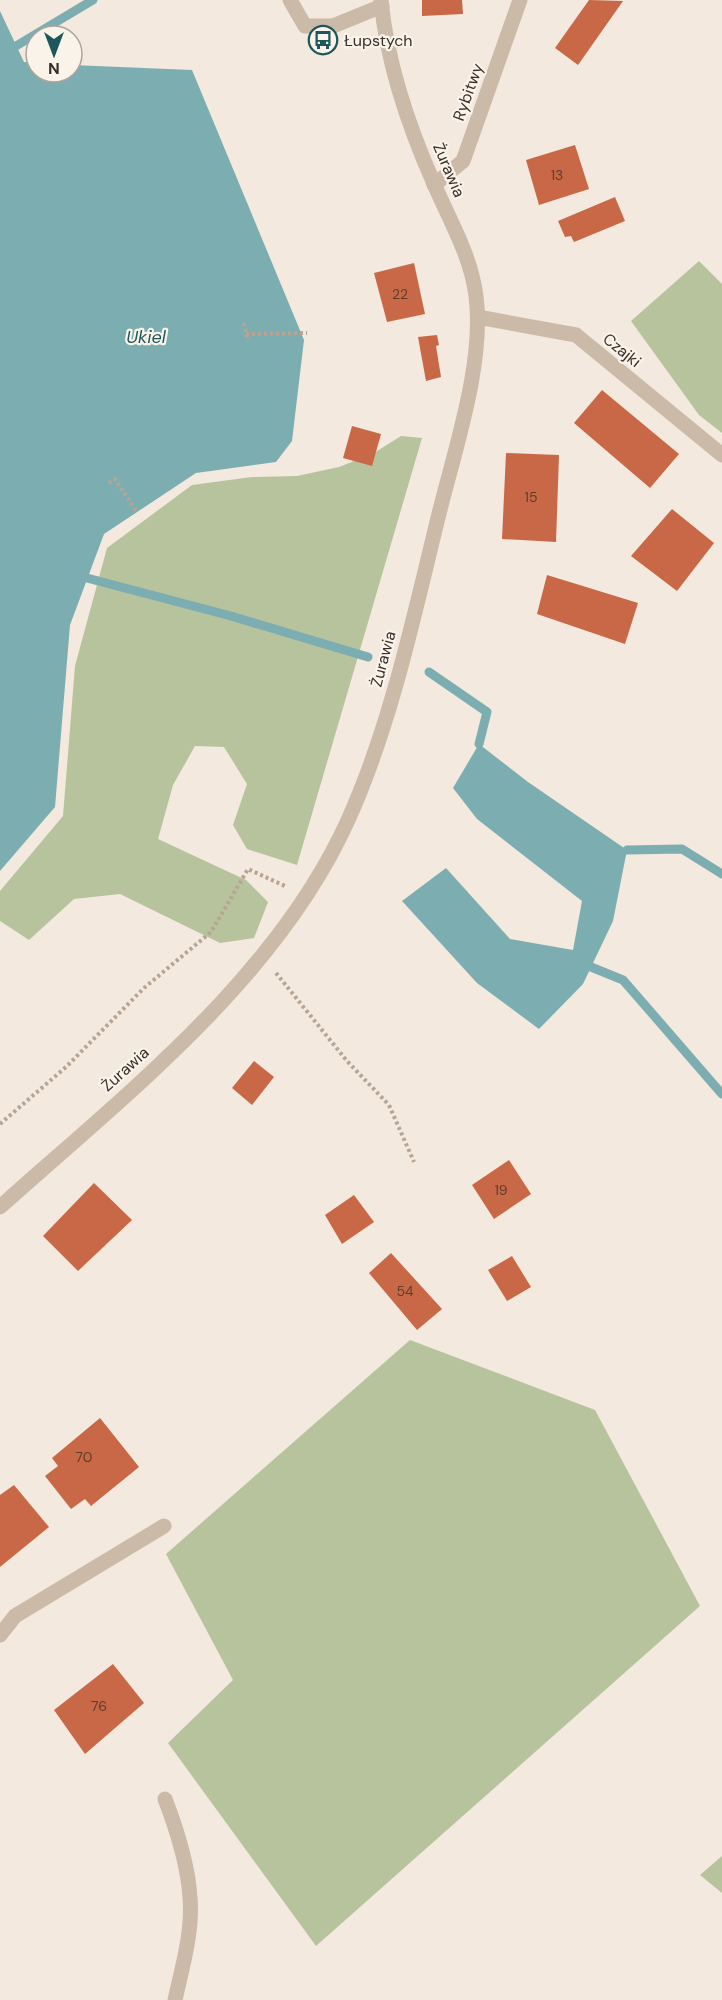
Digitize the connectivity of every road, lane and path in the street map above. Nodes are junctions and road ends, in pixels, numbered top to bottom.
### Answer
1 (290, 0) edge
2 (520, 0) edge
3 (382, 3) edge
4 (434, 185) junction
5 (478, 317) junction
6 (244, 323) dead end
7 (307, 333) dead end
8 (246, 334) junction
9 (248, 341) dead end
10 (722, 455) edge
11 (110, 483) dead end
12 (137, 512) dead end
13 (308, 894) junction
14 (262, 956) junction
15 (0, 1124) edge
16 (414, 1162) dead end
17 (0, 1207) edge
18 (164, 1526) dead end
19 (0, 1635) edge
20 (165, 1799) dead end
21 (175, 2000) edge

1 - 3 street
2 - 4 street, Rybitwy
3 - 4 street, Żurawia
4 - 5 street, Żurawia
5 - 10 street, Czajki
5 - 13 street, Żurawia
6 - 8 path
7 - 8 path
8 - 9 path
11 - 12 path
13 - 14 street, Żurawia
13 - 15 path
14 - 16 path
14 - 17 street, Żurawia
18 - 19 street
20 - 21 street

